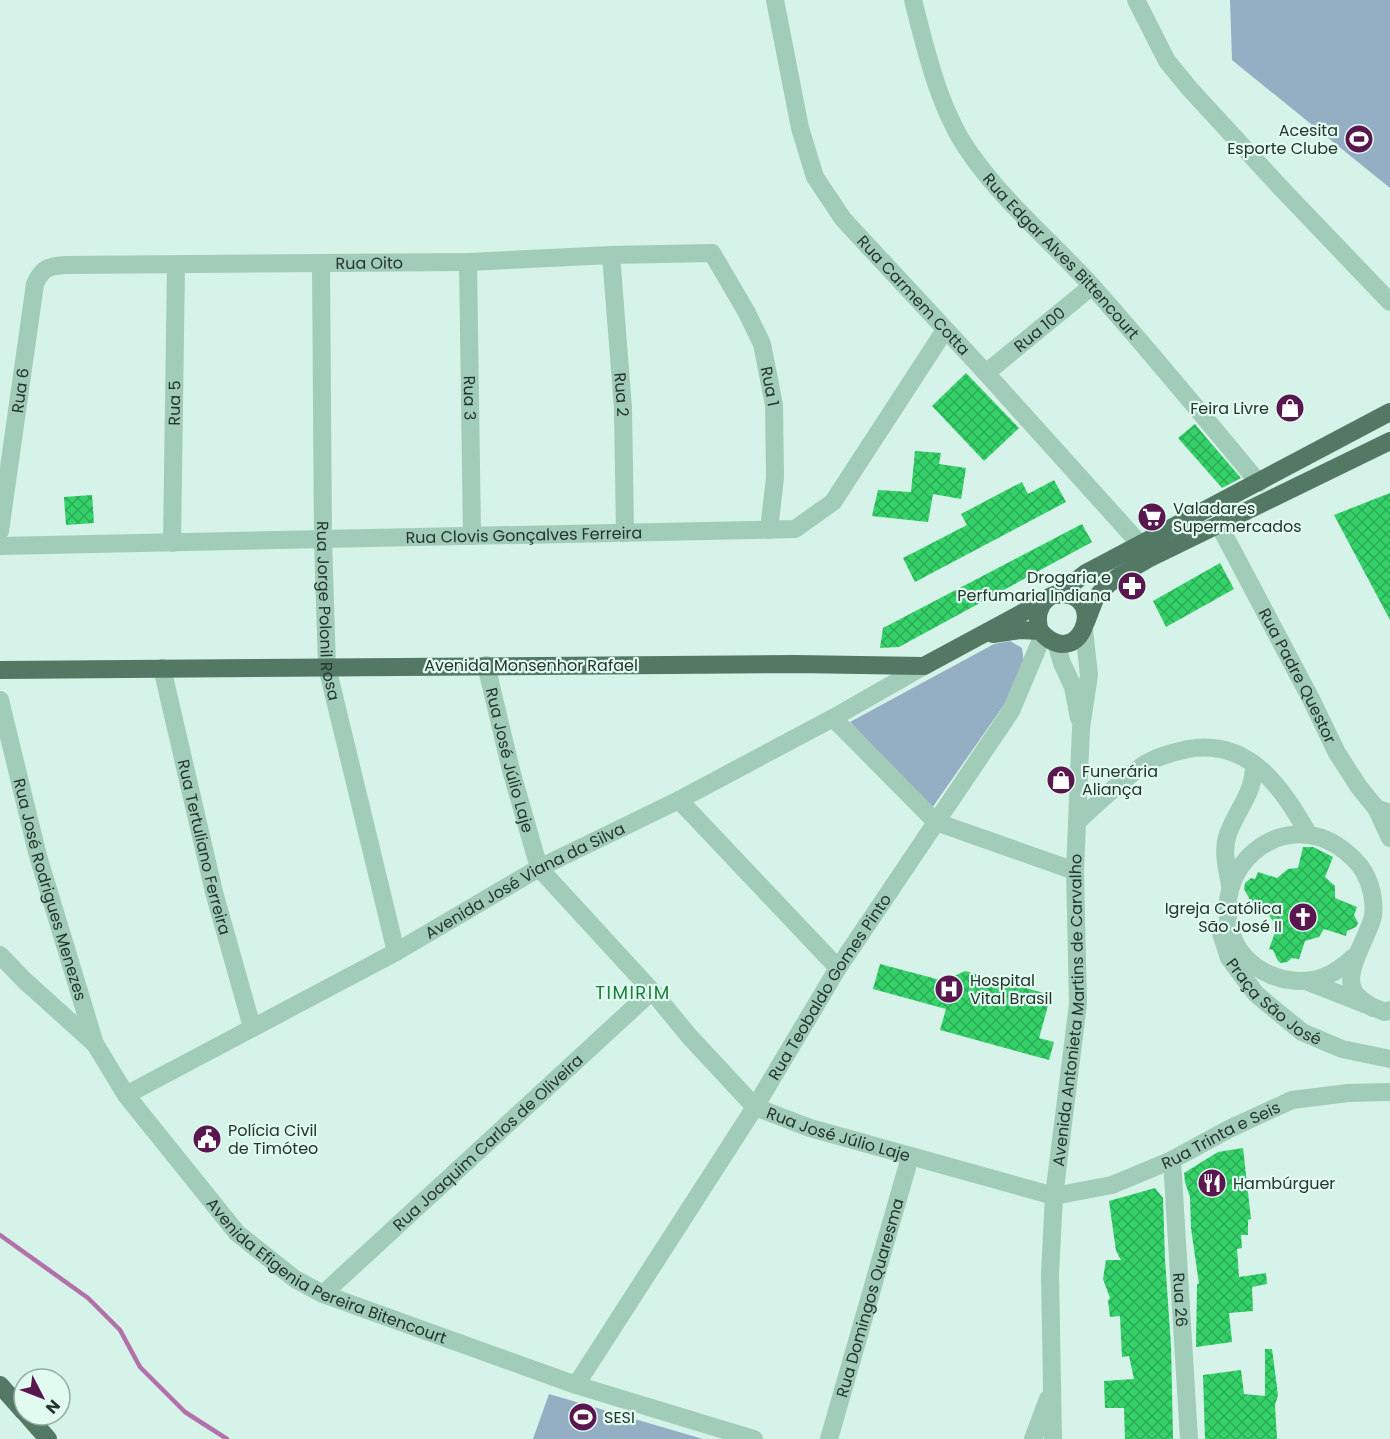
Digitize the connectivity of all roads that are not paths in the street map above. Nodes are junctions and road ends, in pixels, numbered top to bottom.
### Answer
1 (775, 0) edge
2 (913, 0) edge
3 (1136, 0) edge
4 (712, 253) joint
5 (612, 255) junction
6 (468, 262) junction
7 (321, 263) junction
8 (176, 265) junction
9 (35, 284) joint
10 (1092, 286) junction
11 (1390, 302) edge
12 (945, 330) junction
13 (986, 373) junction
14 (1390, 412) edge
15 (1390, 441) edge
16 (1259, 483) junction
17 (1219, 525) junction
18 (769, 530) junction
19 (0, 531) edge
20 (625, 533) junction
21 (472, 536) junction
22 (323, 539) junction
23 (172, 543) junction
24 (1140, 544) junction
25 (0, 546) edge
26 (1051, 597) junction
27 (1085, 626) junction
28 (984, 635) junction
29 (1046, 636) junction
30 (486, 666) junction
31 (924, 666) junction
32 (327, 667) junction
33 (162, 668) junction
34 (0, 670) edge
35 (0, 700) edge
36 (833, 718) junction
37 (1081, 728) junction
38 (1254, 764) junction
39 (679, 800) junction
40 (1383, 810) edge
41 (1078, 820) junction
42 (936, 822) junction
43 (1308, 835) junction
44 (1390, 838) edge
45 (539, 868) junction
46 (1075, 871) junction
47 (1229, 888) junction
48 (396, 952) junction
49 (0, 955) edge
50 (1355, 956) junction
51 (838, 968) junction
52 (1306, 981) junction
53 (652, 991) junction
54 (1381, 1009) edge
55 (252, 1027) junction
56 (95, 1044) junction
57 (1390, 1059) edge
58 (1390, 1092) edge
59 (126, 1095) junction
60 (755, 1107) junction
61 (910, 1157) junction
62 (1172, 1160) junction
63 (1054, 1196) junction
64 (323, 1294) junction
65 (0, 1385) edge
66 (576, 1385) junction
67 (1052, 1389) junction
68 (12, 1399) edge
69 (37, 1427) edge
70 (48, 1439) edge
71 (754, 1439) edge
72 (829, 1439) edge
73 (1033, 1439) edge
74 (1053, 1439) edge
75 (1189, 1439) edge

1 - 12 street, Rua Carmem Cotta
2 - 10 street, Rua Edgar Alves Bittencourt
3 - 11 street
4 - 5 street, Rua Oito
4 - 18 street, Rua 1
5 - 6 street, Rua Oito
5 - 20 street, Rua 2
6 - 7 street, Rua Oito
6 - 21 street, Rua 3
7 - 8 street, Rua Oito
7 - 22 street, Rua Jorge Polonil Rosa
8 - 9 street, Rua Oito
8 - 23 street, Rua 5
9 - 19 street, Rua 6
10 - 13 street, Rua 100
10 - 16 street, Rua Edgar Alves Bittencourt
12 - 13 street, Rua Carmem Cotta
12 - 18 street, Rua Clovis Gonçalves Ferreira
13 - 24 street, Rua Carmem Cotta
14 - 16 main road, Avenida Monsenhor Rafael
15 - 17 main road
16 - 24 main road, Avenida Monsenhor Rafael
17 - 27 main road
17 - 40 street, Rua Padre Questor
18 - 20 street, Rua Clovis Gonçalves Ferreira
20 - 21 street, Rua Clovis Gonçalves Ferreira
21 - 22 street, Rua Clovis Gonçalves Ferreira
22 - 23 street, Rua Clovis Gonçalves Ferreira
22 - 32 street, Rua Jorge Polonil Rosa
23 - 25 street, Rua Clovis Gonçalves Ferreira
24 - 26 main road, Avenida Monsenhor Rafael
26 - 27 main road
26 - 28 main road, Avenida Monsenhor Rafael
26 - 29 main road
27 - 29 main road
27 - 37 street, Avenida Antonieta Martins de Carvalho
28 - 29 main road
28 - 31 main road, Avenida Monsenhor Rafael
29 - 37 street
29 - 42 street, Rua Teobaldo Gomes Pinto
30 - 31 main road, Avenida Monsenhor Rafael
30 - 32 main road, Avenida Monsenhor Rafael
30 - 45 street, Rua José Júlio Laje
31 - 36 street, Avenida José Viana da Silva
32 - 33 main road, Avenida Monsenhor Rafael
32 - 48 street, Rua Jorge Polonil Rosa
33 - 34 main road, Avenida Monsenhor Rafael
33 - 55 street, Rua Tertuliano Ferreira
35 - 56 street, Rua José Rodrigues Menezes
36 - 39 street, Avenida José Viana da Silva
36 - 42 street
37 - 41 street, Avenida Antonieta Martins de Carvalho
38 - 41 street
38 - 43 street
38 - 47 street, Praça São José
39 - 45 street, Avenida José Viana da Silva
39 - 51 street
40 - 44 street
41 - 46 street, Avenida Antonieta Martins de Carvalho
42 - 46 street
42 - 51 street, Rua Teobaldo Gomes Pinto
43 - 47 street, Praça São José
43 - 50 street, Praça São José
45 - 48 street, Avenida José Viana da Silva
45 - 53 street, Rua José Júlio Laje
46 - 63 street, Avenida Antonieta Martins de Carvalho
47 - 52 street, Praça São José
47 - 57 street, Praça São José
48 - 55 street, Avenida José Viana da Silva
49 - 56 street, Avenida Efigenia Pereira Bitencourt
50 - 52 street, Praça São José
50 - 54 street, Praça São José
51 - 60 street, Rua Teobaldo Gomes Pinto
52 - 54 street, Praça São José
53 - 60 street, Rua José Júlio Laje
53 - 64 street, Rua Joaquim Carlos de Oliveira
55 - 59 street, Avenida José Viana da Silva
56 - 59 street, Avenida Efigenia Pereira Bitencourt
58 - 62 street, Rua Trinta e Seis
59 - 64 street, Avenida Efigenia Pereira Bitencourt
60 - 61 street, Rua José Júlio Laje
60 - 66 street, Rua Teobaldo Gomes Pinto
61 - 63 street, Rua José Júlio Laje
61 - 72 street, Rua Domingos Quaresma
62 - 63 street, Rua Trinta e Seis
62 - 75 street, Rua 26
63 - 67 street, Avenida Antonieta Martins de Carvalho
64 - 66 street, Avenida Efigenia Pereira Bitencourt
65 - 68 main road
66 - 71 street, Avenida Efigenia Pereira Bitencourt
67 - 73 street, Avenida Antonieta Martins de Carvalho
67 - 74 street, Avenida Antonieta Martins de Carvalho
69 - 70 main road

